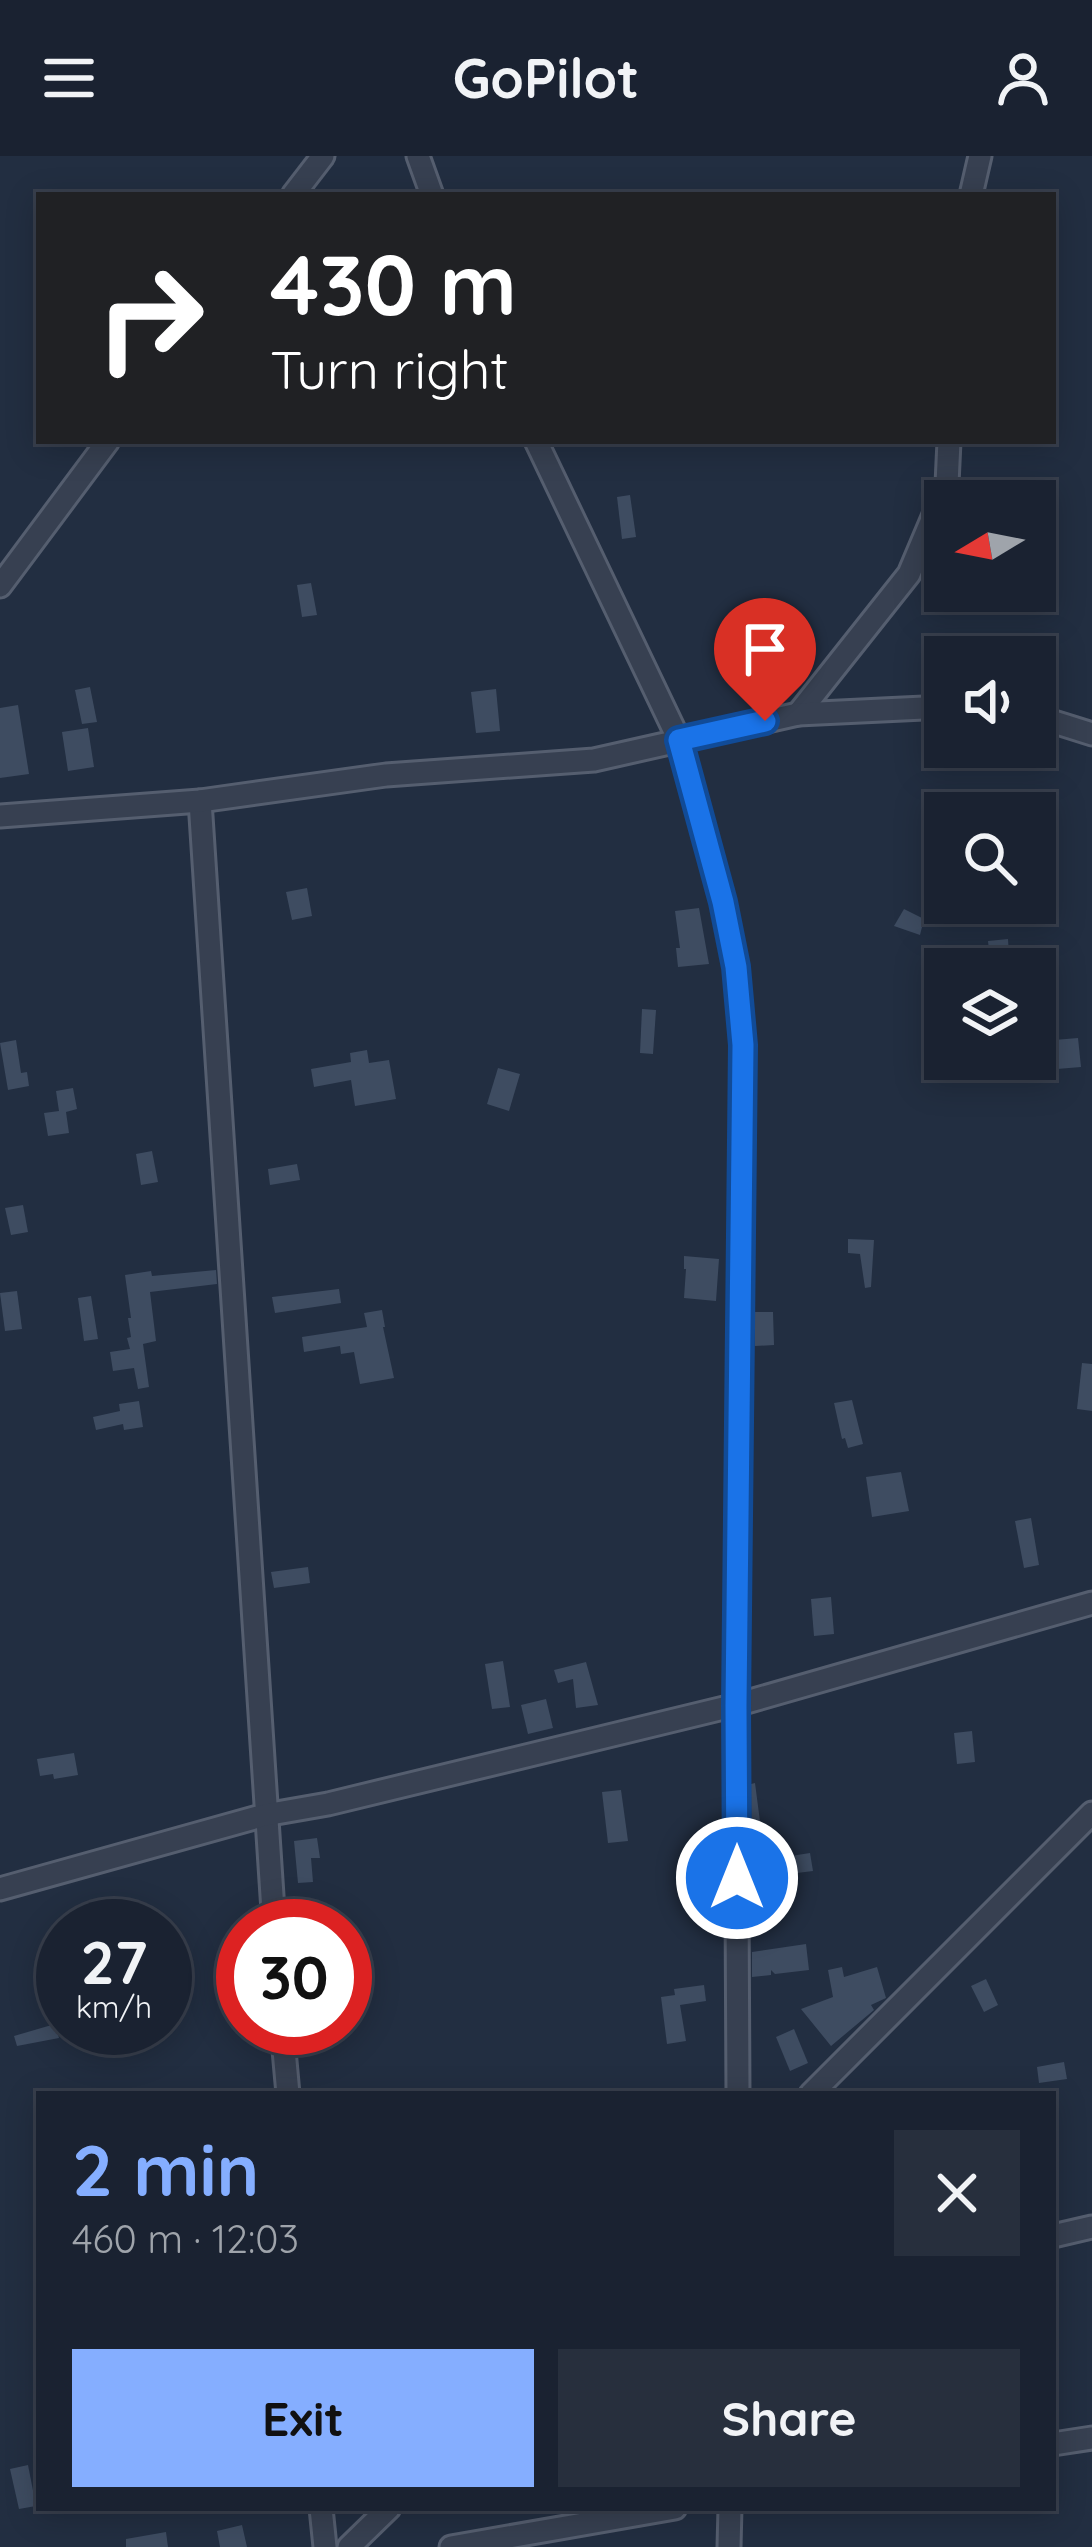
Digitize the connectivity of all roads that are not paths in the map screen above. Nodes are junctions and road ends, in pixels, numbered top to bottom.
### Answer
1 (323, 156) edge
2 (418, 156) edge
3 (980, 156) edge
4 (294, 192) edge
5 (430, 192) edge
6 (972, 192) edge
7 (106, 444) edge
8 (537, 444) edge
9 (949, 444) edge
10 (0, 586) edge
11 (924, 708) edge
12 (798, 714) junction
13 (1056, 723) edge
14 (1092, 734) edge
15 (679, 740) junction
16 (200, 801) junction
17 (0, 816) edge
18 (1092, 1603) edge
19 (736, 1706) junction
20 (1092, 1813) edge
21 (265, 1815) junction
22 (0, 1889) edge
23 (272, 1899) edge
24 (284, 2055) edge
25 (288, 2091) edge
26 (738, 2091) edge
27 (814, 2091) edge
28 (1092, 2228) edge
29 (1056, 2235) edge
30 (1092, 2438) edge
31 (1056, 2444) edge
32 (321, 2511) edge
33 (385, 2511) edge
34 (658, 2511) edge
35 (730, 2511) edge
36 (325, 2547) edge
37 (349, 2547) edge
38 (451, 2547) edge
39 (729, 2547) edge

1 - 4 street
2 - 5 street
3 - 6 street
7 - 10 street
8 - 15 street
9 - 12 street
11 - 12 street
12 - 15 street
13 - 14 street
15 - 16 street
15 - 19 street
16 - 17 street
16 - 21 street
18 - 19 street
19 - 21 street
19 - 26 street
20 - 27 street
21 - 22 street
21 - 23 street
24 - 25 street
28 - 29 street
30 - 31 street
32 - 36 street
33 - 37 street
34 - 38 street
35 - 39 street

